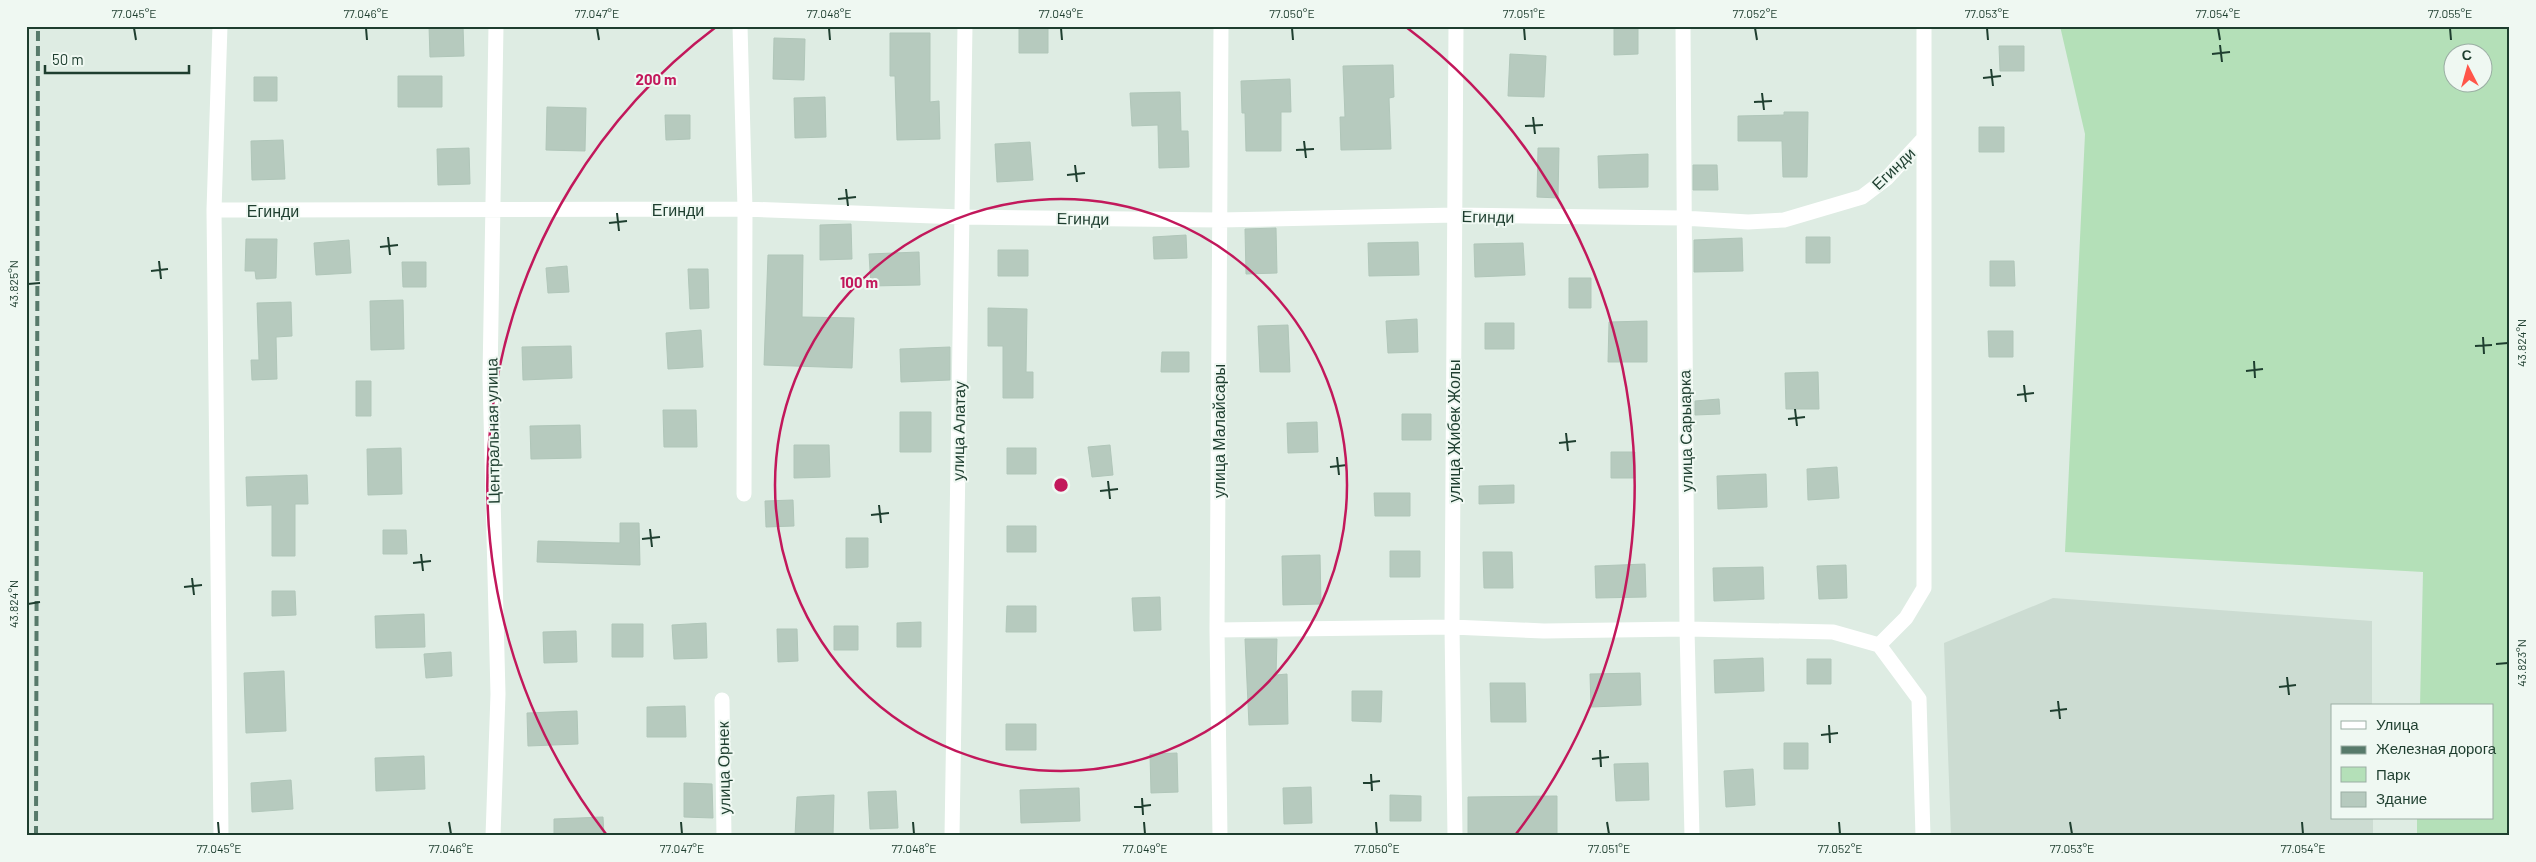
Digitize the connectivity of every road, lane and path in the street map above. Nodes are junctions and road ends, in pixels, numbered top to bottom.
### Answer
1 (220, 26) edge
2 (496, 26) edge
3 (740, 26) edge
4 (965, 26) edge
5 (1221, 26) edge
6 (1456, 26) edge
7 (1682, 26) edge
8 (1924, 26) edge
9 (1924, 138) junction
10 (745, 209) junction
11 (214, 210) junction
12 (492, 210) junction
13 (1454, 215) junction
14 (962, 217) junction
15 (1683, 218) junction
16 (1219, 220) junction
17 (744, 494) dead end
18 (1452, 627) junction
19 (1686, 629) junction
20 (1218, 630) junction
21 (1880, 645) junction
22 (722, 700) dead end
23 (221, 836) edge
24 (493, 836) edge
25 (724, 836) edge
26 (952, 836) edge
27 (1220, 836) edge
28 (1455, 836) edge
29 (1692, 836) edge
30 (1923, 836) edge

1 - 11 street
2 - 12 street, Центральная улица
3 - 10 street
4 - 14 street, улица Алатау
5 - 16 street, улица Малайсары
6 - 13 street, улица Жибек Жолы
7 - 15 street, улица Сарыарка
8 - 9 street
9 - 15 street, Егинди
9 - 21 street
10 - 12 street, Егинди
10 - 14 street, Егинди
10 - 17 street
11 - 12 street, Егинди
11 - 23 street
12 - 24 street, Центральная улица
13 - 15 street, Егинди
13 - 16 street, Егинди
13 - 18 street, улица Жибек Жолы
14 - 16 street, Егинди
14 - 26 street, улица Алатау
15 - 19 street, улица Сарыарка
16 - 20 street, улица Малайсары
18 - 19 street
18 - 20 street
18 - 28 street, улица Жибек Жолы
19 - 21 street
19 - 29 street, улица Сарыарка
20 - 27 street, улица Малайсары
21 - 30 street
22 - 25 street, улица Орнек

